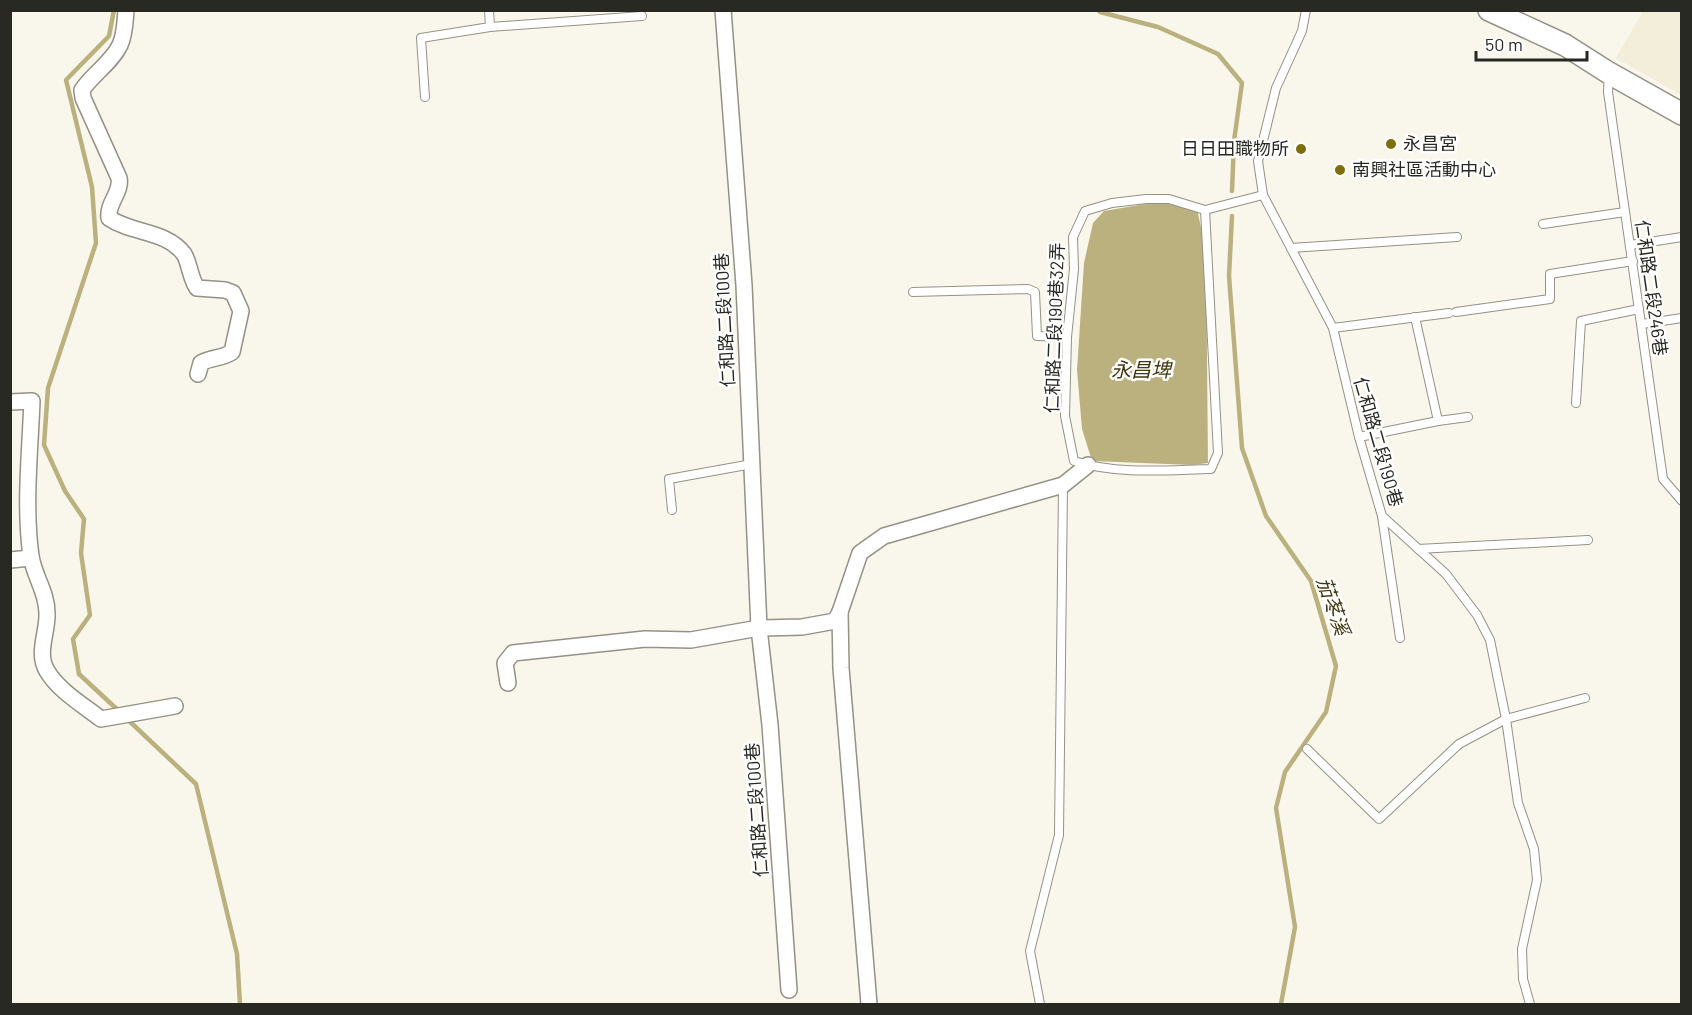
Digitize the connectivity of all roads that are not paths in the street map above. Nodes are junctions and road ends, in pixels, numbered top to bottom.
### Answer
1 (126, 10) edge
2 (489, 10) edge
3 (723, 10) edge
4 (1306, 10) edge
5 (1489, 10) edge
6 (642, 16) dead end
7 (490, 27) junction
8 (1609, 73) junction
9 (425, 97) dead end
10 (1682, 114) edge
11 (1263, 195) junction
12 (1205, 210) junction
13 (1625, 212) junction
14 (1543, 224) dead end
15 (1457, 237) dead end
16 (1682, 237) edge
17 (1630, 245) junction
18 (1291, 248) junction
19 (1632, 261) junction
20 (913, 292) dead end
21 (1640, 309) junction
22 (1415, 317) junction
23 (1682, 318) edge
24 (1642, 324) junction
25 (1333, 328) junction
26 (1067, 337) junction
27 (198, 375) dead end
28 (10, 402) edge
29 (1576, 403) dead end
30 (1468, 417) dead end
31 (1438, 421) junction
32 (1359, 437) junction
33 (752, 464) junction
34 (1088, 465) junction
35 (1063, 485) junction
36 (1682, 501) edge
37 (672, 510) dead end
38 (1382, 516) junction
39 (1588, 540) dead end
40 (1418, 549) junction
41 (32, 558) junction
42 (10, 560) edge
43 (840, 612) junction
44 (759, 628) junction
45 (1400, 638) dead end
46 (508, 683) dead end
47 (1586, 698) dead end
48 (175, 706) dead end
49 (1506, 719) junction
50 (1307, 750) dead end
51 (789, 990) dead end
52 (869, 1005) edge
53 (1040, 1005) edge
54 (1530, 1005) edge

1 - 27 street
2 - 7 lane
3 - 33 street, 仁和路二段100巷
4 - 11 lane, 仁和路二段190巷
5 - 8 main road
6 - 7 lane
7 - 9 lane
8 - 10 main road
8 - 13 lane, 仁和路二段246巷
11 - 12 lane
11 - 18 lane, 仁和路二段190巷
12 - 26 lane, 仁和路二段190巷32弄
12 - 34 lane
13 - 14 lane
13 - 17 lane, 仁和路二段246巷
15 - 18 lane
16 - 17 lane
17 - 19 lane, 仁和路二段246巷
18 - 25 lane, 仁和路二段190巷
19 - 21 lane, 仁和路二段246巷
19 - 22 lane
20 - 26 lane
21 - 24 lane, 仁和路二段246巷
21 - 29 lane
22 - 25 lane
22 - 31 lane
23 - 24 lane
24 - 36 lane, 仁和路二段246巷
25 - 32 lane, 仁和路二段190巷
26 - 34 lane, 仁和路二段190巷32弄
28 - 41 street
30 - 31 lane
31 - 32 lane
32 - 38 lane, 仁和路二段190巷
33 - 37 lane
33 - 44 street, 仁和路二段100巷
34 - 35 street
35 - 43 street
35 - 53 lane
38 - 40 lane, 仁和路二段190巷
38 - 45 lane
39 - 40 lane
40 - 49 lane, 仁和路二段190巷
41 - 42 street
41 - 48 street
43 - 44 street
43 - 52 street
44 - 46 street
44 - 51 street, 仁和路二段100巷
47 - 49 lane
49 - 50 lane
49 - 54 lane, 仁和路二段190巷

